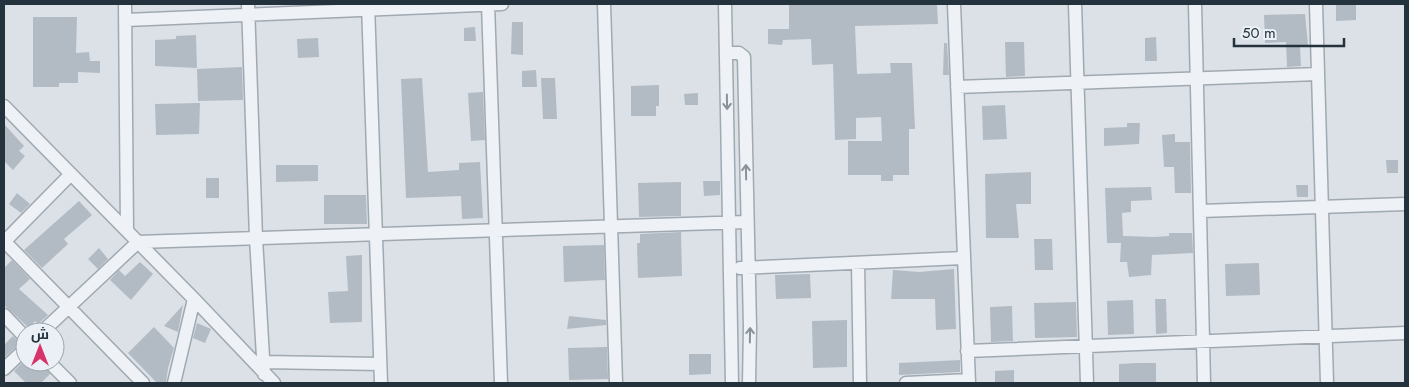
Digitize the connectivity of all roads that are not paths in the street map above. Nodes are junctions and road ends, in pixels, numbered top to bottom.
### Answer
1 (125, 4) edge
2 (488, 4) edge
3 (502, 4) edge
4 (604, 4) edge
5 (725, 4) edge
6 (954, 4) edge
7 (1076, 4) edge
8 (1195, 4) edge
9 (1316, 4) edge
10 (368, 6) edge
11 (248, 8) edge
12 (126, 20) junction
13 (726, 53) junction
14 (1318, 74) junction
15 (1197, 79) junction
16 (1077, 84) junction
17 (957, 87) junction
18 (4, 107) edge
19 (71, 174) junction
20 (1405, 204) edge
21 (1322, 207) junction
22 (1201, 211) junction
23 (729, 222) junction
24 (747, 222) junction
25 (610, 226) junction
26 (127, 230) junction
27 (496, 231) junction
28 (376, 235) junction
29 (256, 238) junction
30 (4, 242) edge
31 (138, 242) junction
32 (963, 258) junction
33 (858, 263) junction
34 (730, 268) junction
35 (748, 268) junction
36 (194, 299) junction
37 (67, 307) junction
38 (4, 315) edge
39 (52, 322) edge
40 (15, 327) edge
41 (1405, 333) edge
42 (1325, 336) junction
43 (1204, 341) junction
44 (1085, 346) junction
45 (967, 351) junction
46 (15, 359) edge
47 (380, 364) junction
48 (264, 368) junction
49 (4, 369) edge
50 (60, 372) edge
51 (969, 381) edge
52 (70, 383) edge
53 (143, 383) edge
54 (174, 383) edge
55 (274, 383) edge
56 (381, 383) edge
57 (501, 383) edge
58 (616, 383) edge
59 (732, 383) edge
60 (749, 383) edge
61 (860, 383) edge
62 (906, 383) edge
63 (1087, 383) edge
64 (1204, 383) edge
65 (1327, 383) edge

1 - 12 street
2 - 3 street
2 - 10 street
2 - 27 street
4 - 25 street
5 - 13 street
6 - 17 street
7 - 16 street
8 - 15 street
9 - 14 street
10 - 11 street
10 - 28 street
11 - 12 street
11 - 29 street
12 - 26 street
13 -> 23 street
24 -> 13 street
14 - 15 street
14 - 21 street
15 - 16 street
15 - 22 street
16 - 17 street
16 - 44 street
17 - 32 street
18 - 19 street
19 - 26 street
19 - 30 street
20 - 21 street
21 - 22 street
21 - 42 street
22 - 43 street
23 - 24 street
23 - 25 street
23 - 34 street
24 - 35 street
25 - 27 street
25 - 58 street
26 - 31 street
27 - 28 street
27 - 57 street
28 - 29 street
28 - 47 street
29 - 31 street
29 - 48 street
30 - 37 street
31 - 36 street
31 - 37 street
32 - 33 street
32 - 45 street
33 - 35 street
33 - 61 street
34 - 35 street
34 - 59 street
60 -> 35 street
36 - 48 street
36 - 54 street
37 - 39 street
37 - 53 street
38 - 40 street
41 - 42 street
42 - 43 street
42 - 65 street
43 - 44 street
43 - 64 street
44 - 45 street
44 - 63 street
45 - 51 street
46 - 49 street
47 - 48 street
47 - 56 street
48 - 55 street
50 - 52 street
51 - 62 street

